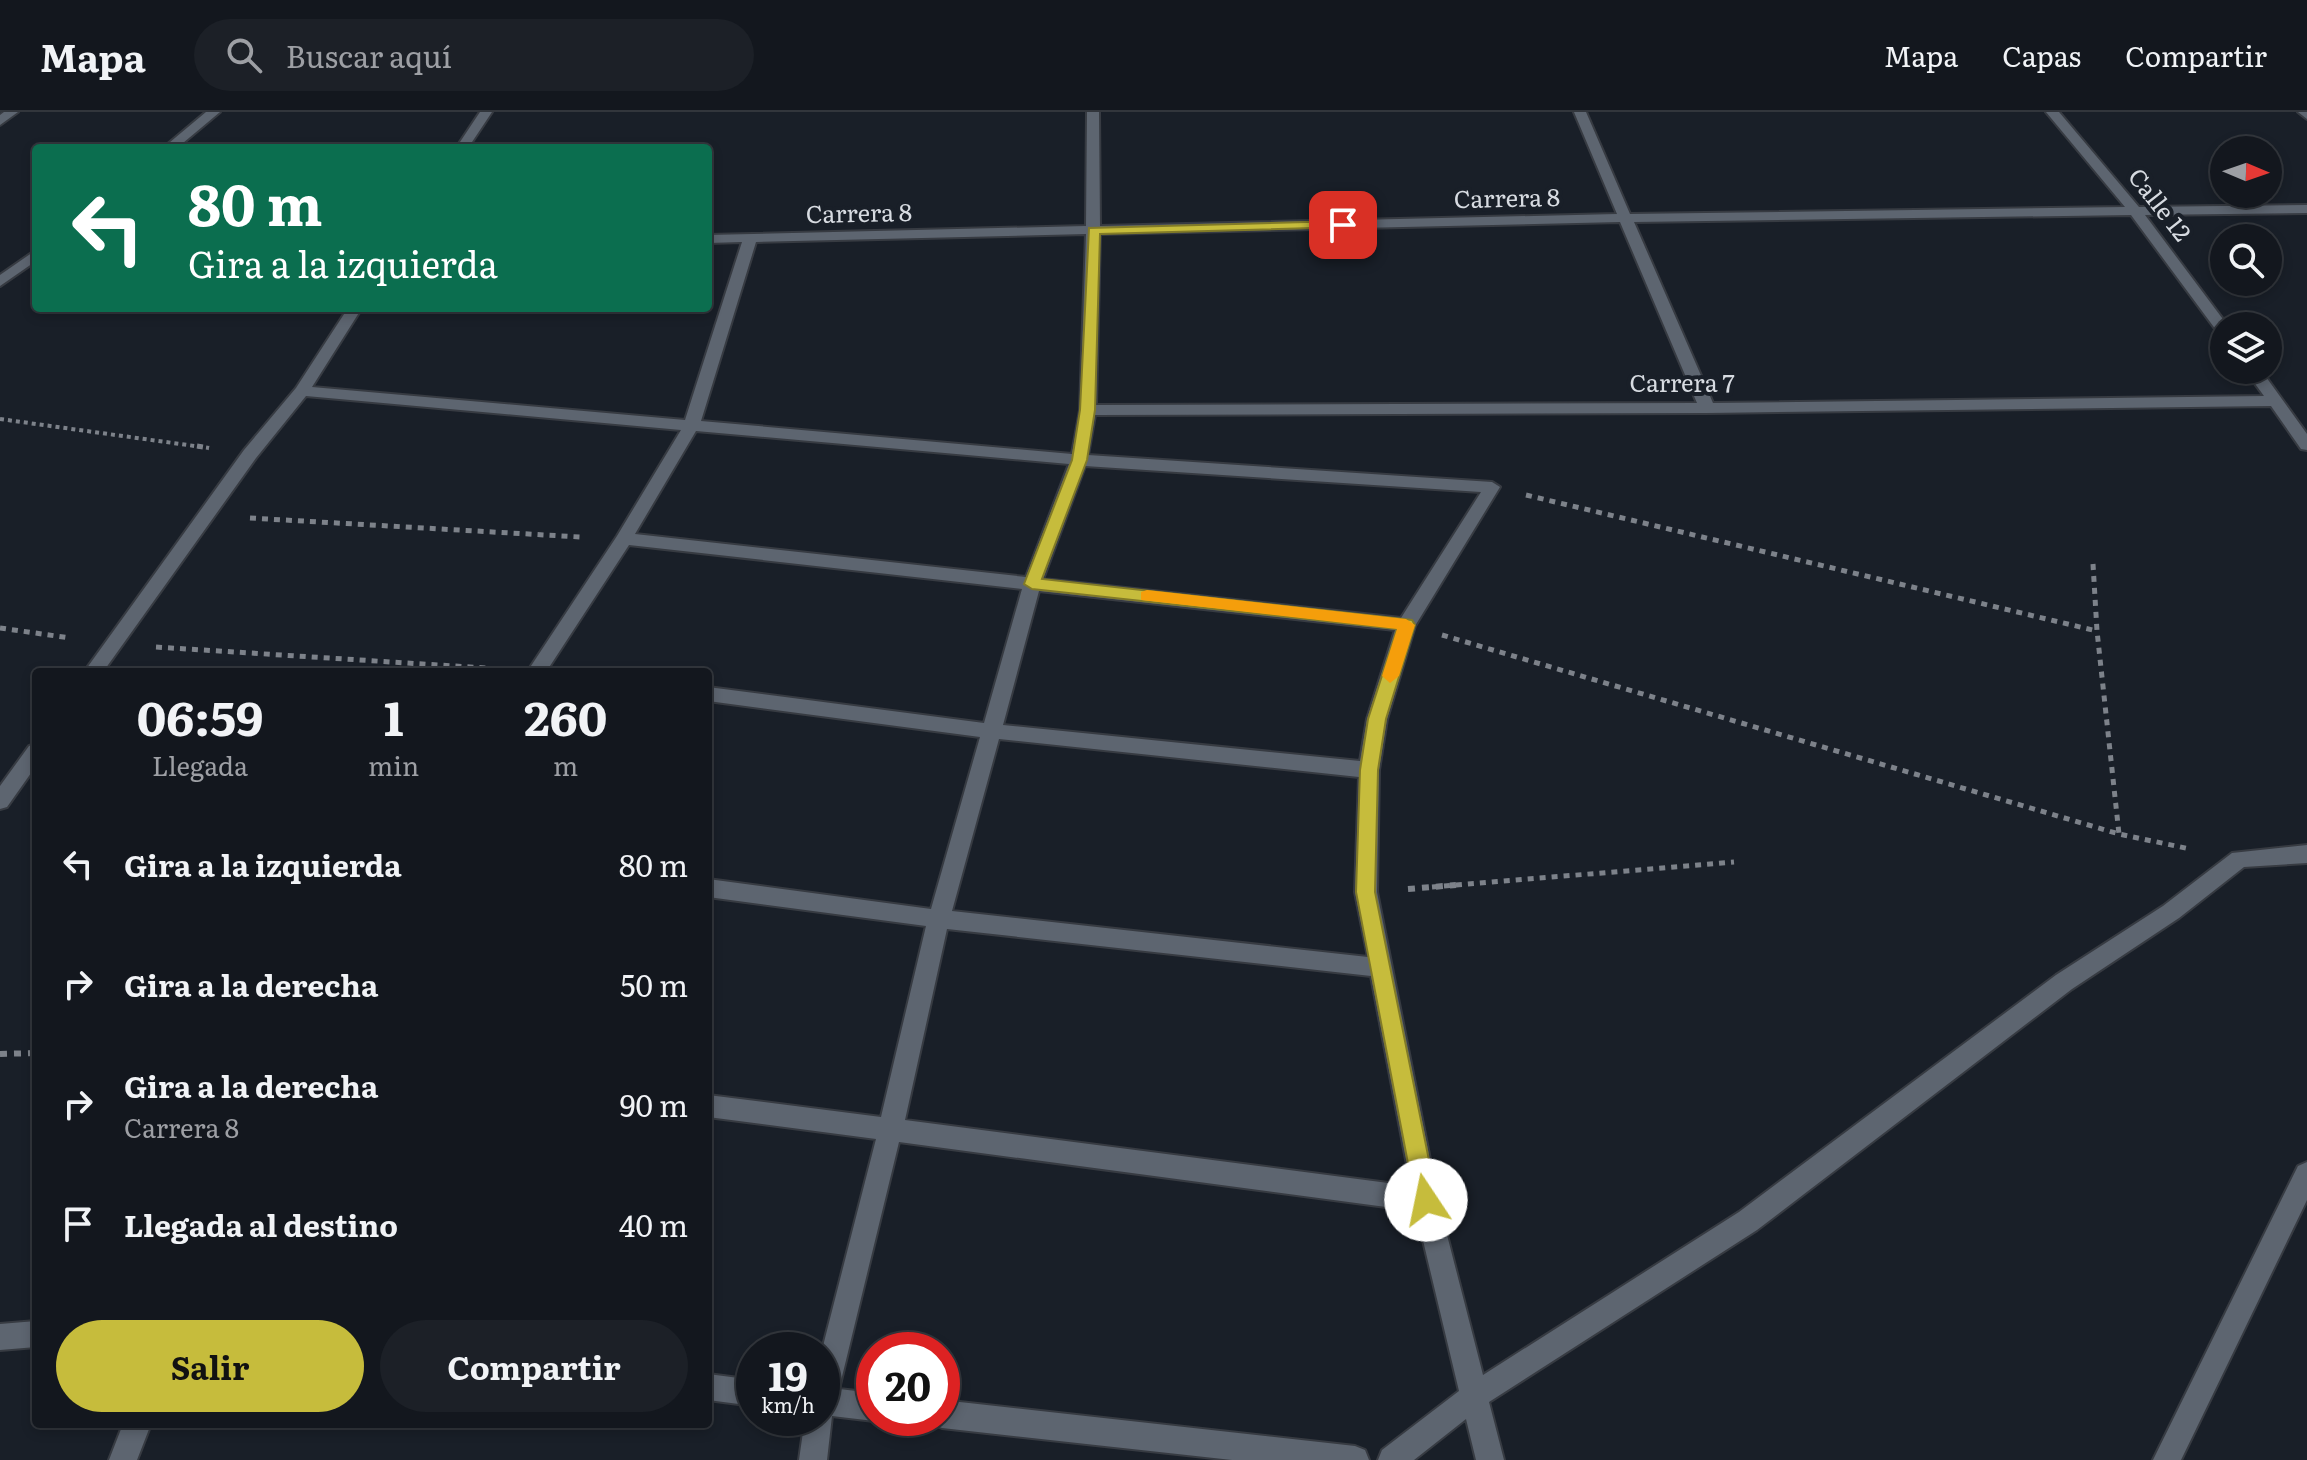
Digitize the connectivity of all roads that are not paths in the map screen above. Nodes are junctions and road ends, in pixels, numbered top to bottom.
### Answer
1 (12, 112) edge
2 (214, 112) edge
3 (486, 112) edge
4 (1093, 112) edge
5 (1580, 112) edge
6 (2052, 112) edge
7 (0, 121) edge
8 (174, 144) edge
9 (465, 144) edge
10 (2307, 209) edge
11 (2134, 210) junction
12 (1624, 218) junction
13 (1093, 230) junction
14 (712, 239) edge
15 (750, 239) junction
16 (32, 257) edge
17 (32, 267) edge
18 (17, 269) junction
19 (0, 272) edge
20 (0, 282) edge
21 (352, 312) edge
22 (2210, 312) edge
23 (2263, 384) edge
24 (302, 391) junction
25 (2276, 401) junction
26 (1707, 408) junction
27 (1088, 410) junction
28 (692, 424) junction
29 (2307, 445) edge
30 (1079, 460) junction
31 (624, 539) junction
32 (1032, 584) junction
33 (1406, 625) junction
34 (96, 668) edge
35 (541, 668) edge
36 (712, 695) edge
37 (992, 731) junction
38 (32, 757) edge
39 (1369, 770) junction
40 (0, 801) edge
41 (2307, 854) edge
42 (712, 889) edge
43 (939, 919) junction
44 (1383, 968) junction
45 (712, 1107) edge
46 (890, 1132) junction
47 (2307, 1174) edge
48 (1426, 1200) junction
49 (840, 1332) edge
50 (32, 1334) edge
51 (0, 1337) edge
52 (712, 1388) edge
53 (736, 1391) edge
54 (1473, 1397) junction
55 (960, 1416) edge
56 (135, 1428) edge
57 (816, 1436) edge
58 (123, 1460) edge
59 (813, 1460) edge
60 (1355, 1460) edge
61 (1392, 1460) edge
62 (1490, 1460) edge
63 (2167, 1460) edge

1 - 7 street
2 - 8 street
3 - 9 street
4 - 13 street
5 - 12 street
6 - 11 street, Calle 12
10 - 11 street, Carrera 8
11 - 12 street, Carrera 8
11 - 22 street, Calle 12
12 - 13 street, Carrera 8
12 - 26 street
13 - 15 street, Carrera 8
13 - 27 street
14 - 15 street, Carrera 8
15 - 28 street
16 - 18 street
17 - 18 street
18 - 19 street
18 - 20 street
21 - 24 street
23 - 25 street
24 - 28 street
24 - 34 street
25 - 26 street, Carrera 7
25 - 29 street
26 - 27 street, Carrera 7
27 - 30 street
28 - 30 street
28 - 31 street
30 - 32 street
30 - 33 street
31 - 32 street
31 - 35 street
32 - 33 street
32 - 37 street
33 - 39 street
36 - 37 street
37 - 39 street
37 - 43 street
38 - 40 street
39 - 44 street
41 - 54 street
42 - 43 street
43 - 44 street
43 - 46 street
44 - 48 street
45 - 46 street
46 - 48 street
46 - 49 street
47 - 63 street
48 - 54 street
50 - 51 street
52 - 53 street
54 - 61 street
54 - 62 street
55 - 60 street
56 - 58 street
57 - 59 street

